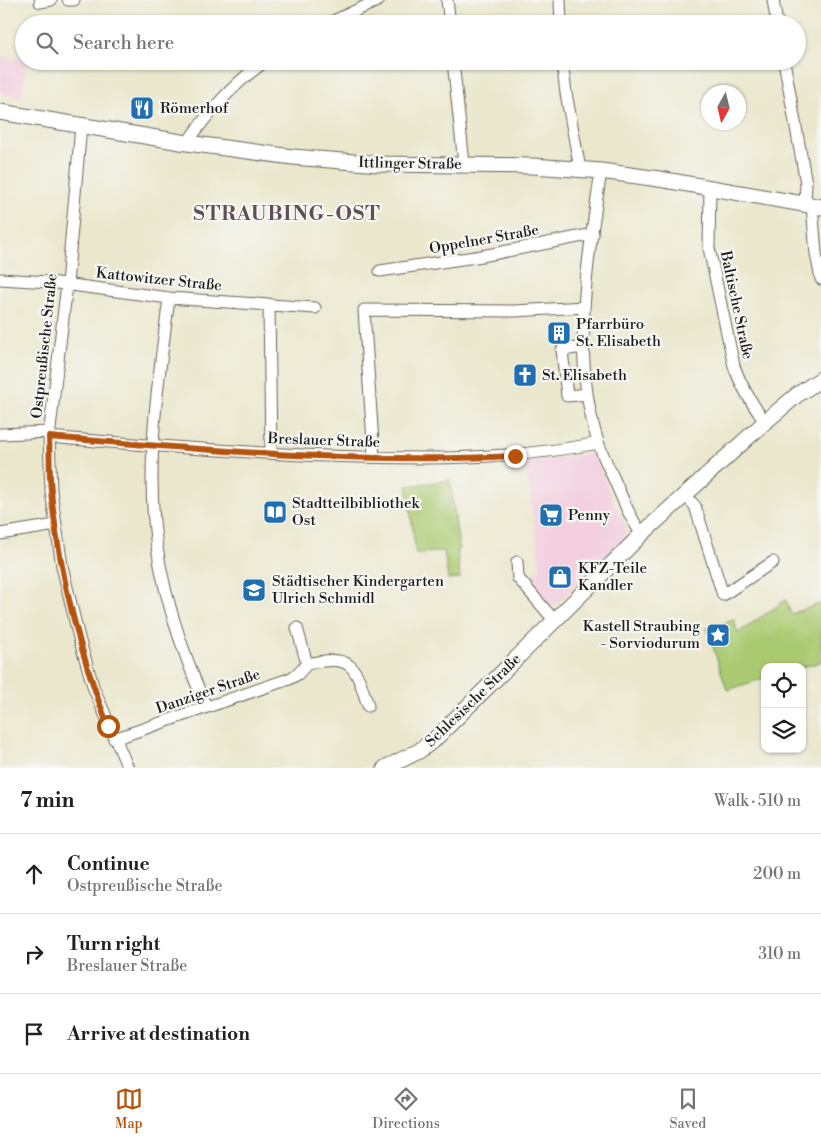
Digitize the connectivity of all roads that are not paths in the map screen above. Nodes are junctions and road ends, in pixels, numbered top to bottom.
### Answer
1 (68, 0) edge
2 (74, 0) edge
3 (379, 0) edge
4 (447, 0) edge
5 (560, 0) edge
6 (773, 0) edge
7 (346, 15) edge
8 (449, 15) edge
9 (561, 15) edge
10 (776, 15) edge
11 (254, 70) edge
12 (455, 70) edge
13 (564, 70) edge
14 (786, 70) edge
15 (0, 112) edge
16 (81, 126) junction
17 (187, 143) junction
18 (464, 164) junction
19 (580, 169) junction
20 (601, 171) junction
21 (710, 188) junction
22 (813, 205) edge
23 (593, 234) junction
24 (380, 271) dead end
25 (0, 279) edge
26 (821, 279) edge
27 (67, 284) junction
28 (169, 298) junction
29 (269, 304) junction
30 (584, 307) junction
31 (314, 308) dead end
32 (583, 347) junction
33 (821, 379) edge
34 (587, 394) junction
35 (764, 422) junction
36 (0, 434) edge
37 (49, 435) junction
38 (598, 443) junction
39 (154, 446) junction
40 (271, 453) junction
41 (374, 458) junction
42 (685, 495) junction
43 (56, 525) junction
44 (0, 534) edge
45 (642, 534) junction
46 (517, 562) dead end
47 (772, 562) dead end
48 (554, 620) junction
49 (297, 628) dead end
50 (307, 664) junction
51 (368, 706) dead end
52 (206, 707) junction
53 (114, 739) junction
54 (128, 768) edge
55 (385, 768) edge

1 - 2 street
3 - 7 street
4 - 8 street
5 - 9 street
6 - 10 street
11 - 17 street
12 - 18 street
13 - 19 street
14 - 22 street
15 - 16 street, Ittlinger Straße
16 - 17 street, Ittlinger Straße
16 - 27 street, Ostpreußische Straße
17 - 18 street, Ittlinger Straße
18 - 19 street, Ittlinger Straße
19 - 20 street, Ittlinger Straße
20 - 21 street, Ittlinger Straße
20 - 23 street
21 - 22 street, Ittlinger Straße
21 - 35 street, Baltische Straße
22 - 26 street
23 - 24 street, Oppelner Straße
23 - 30 street
25 - 27 street, Kattowitzer Straße
27 - 28 street, Kattowitzer Straße
27 - 37 street, Ostpreußische Straße
28 - 29 street, Kattowitzer Straße
28 - 39 street
29 - 31 street, Kattowitzer Straße
29 - 40 street
30 - 32 street
30 - 41 street
32 - 34 street
32 - 34 street
33 - 35 street, Schlesische Straße
34 - 38 street
35 - 42 street, Schlesische Straße
36 - 37 street, Breslauer Straße
37 - 39 street, Breslauer Straße
37 - 43 street, Ostpreußische Straße
38 - 41 street, Breslauer Straße
38 - 45 street
39 - 40 street, Breslauer Straße
39 - 52 street
40 - 41 street, Breslauer Straße
42 - 45 street, Schlesische Straße
42 - 47 street
43 - 44 street
43 - 53 street, Ostpreußische Straße
45 - 48 street, Schlesische Straße
46 - 48 street
48 - 55 street, Schlesische Straße
49 - 50 street
50 - 51 street
50 - 52 street, Danziger Straße
52 - 53 street, Danziger Straße
53 - 54 street, Ostpreußische Straße

